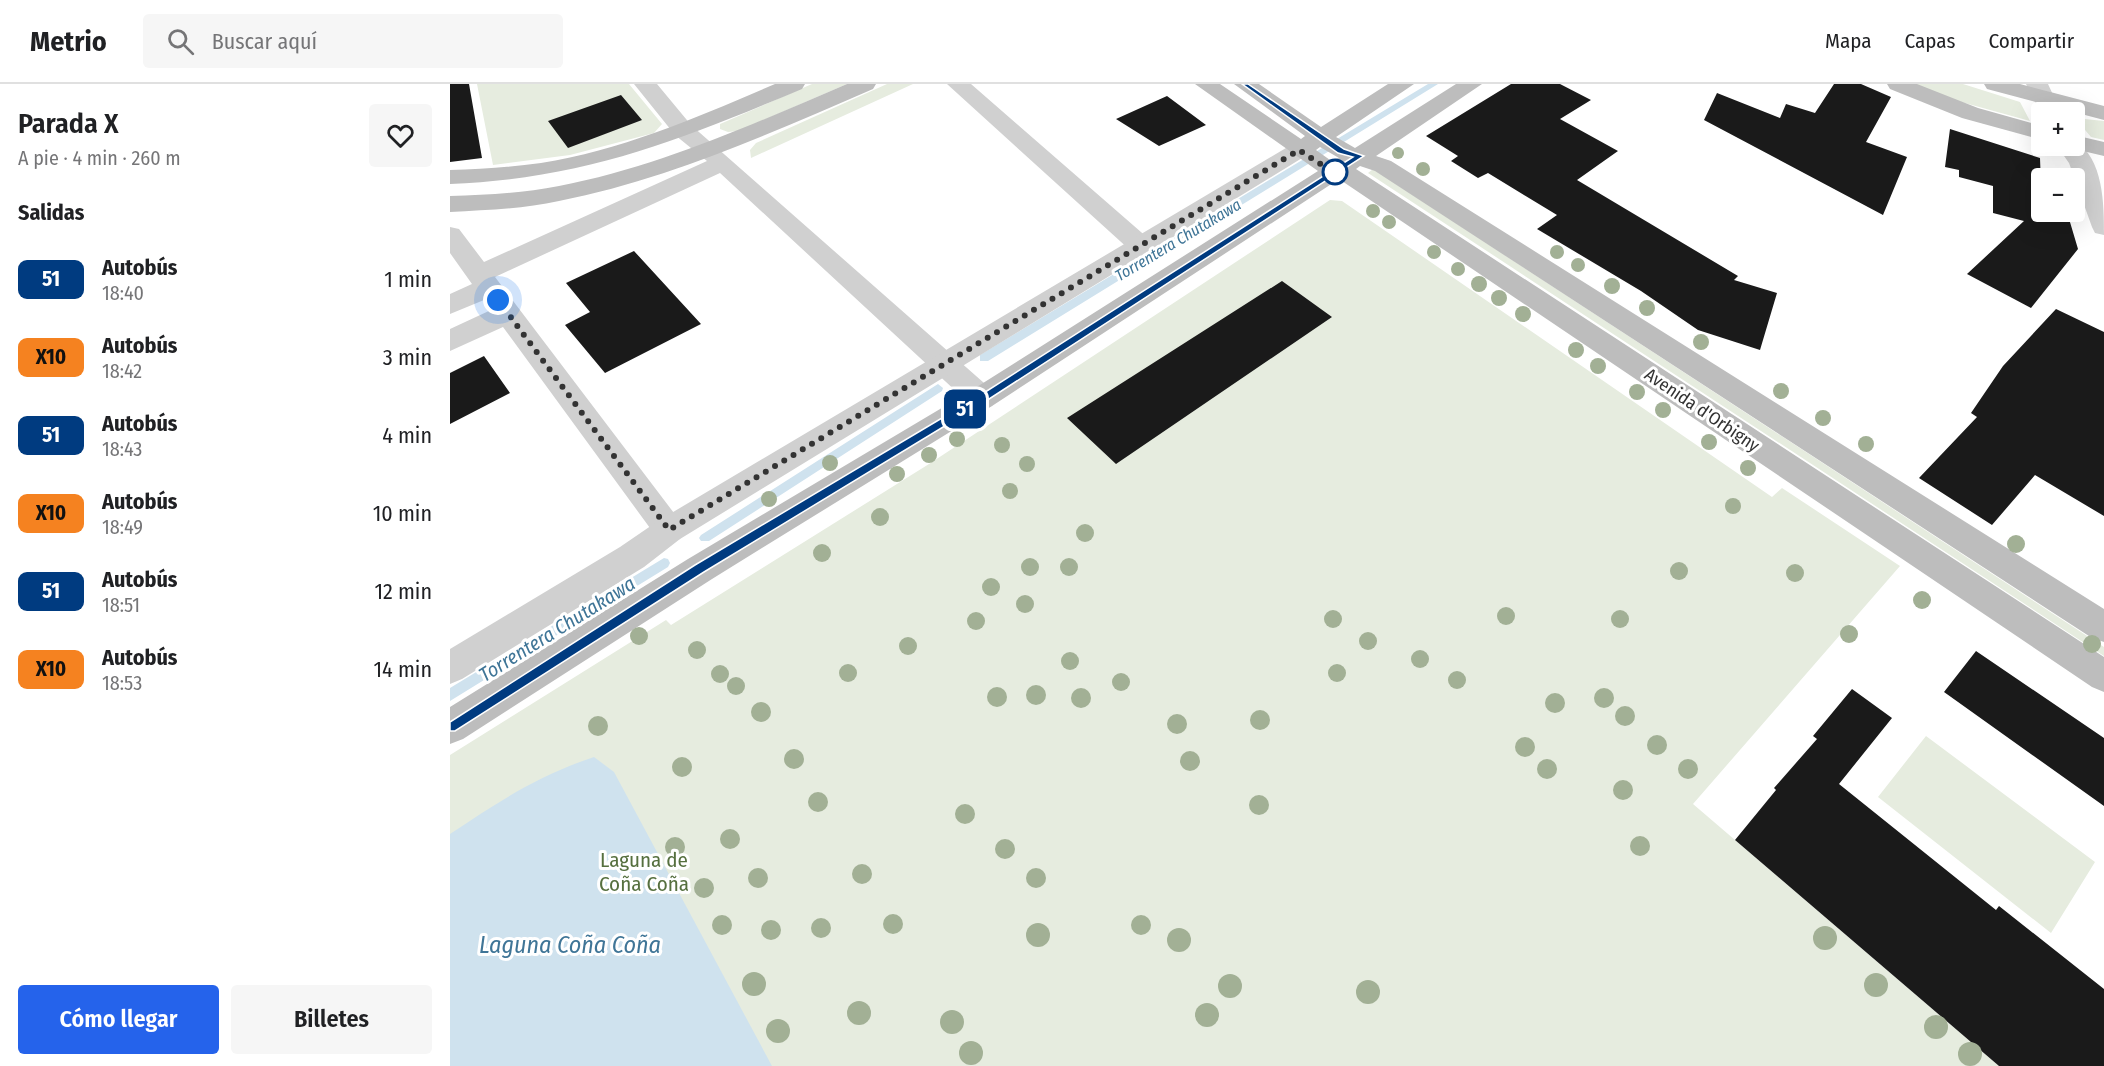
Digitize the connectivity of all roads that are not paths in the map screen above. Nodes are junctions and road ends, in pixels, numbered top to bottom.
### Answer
1 (645, 84) edge
2 (794, 84) edge
3 (865, 84) edge
4 (958, 84) edge
5 (1206, 84) edge
6 (1245, 84) edge
7 (1403, 84) edge
8 (1471, 84) edge
9 (1898, 84) edge
10 (1995, 84) edge
11 (2043, 98) edge
12 (2104, 113) edge
13 (683, 130) junction
14 (2031, 130) edge
15 (2104, 149) edge
16 (2085, 150) edge
17 (1326, 152) junction
18 (2077, 156) edge
19 (2083, 156) edge
20 (714, 157) junction
21 (2104, 173) edge
22 (450, 177) edge
23 (450, 204) edge
24 (2104, 227) edge
25 (450, 235) edge
26 (1140, 245) junction
27 (484, 280) junction
28 (450, 304) edge
29 (508, 313) junction
30 (450, 341) edge
31 (961, 378) junction
32 (669, 530) junction
33 (2104, 627) edge
34 (450, 669) edge
35 (2104, 676) edge
36 (450, 727) edge

1 - 13 street
2 - 13 main road
3 - 20 main road
4 - 26 street
5 - 17 main road
6 - 17 main road
7 - 17 main road
8 - 17 main road
9 - 14 main road
10 - 11 main road
11 - 12 main road
13 - 20 street
13 - 22 main road
15 - 16 main road
17 - 26 street
17 - 31 main road
17 - 33 main road, Avenida d'Orbigny
17 - 35 main road, Avenida d'Orbigny
18 - 24 street
19 - 21 street
20 - 23 main road
20 - 27 street
20 - 31 street
25 - 27 street
26 - 31 street
27 - 28 street
27 - 29 street
29 - 30 street
29 - 32 street
31 - 32 street
31 - 36 main road
32 - 34 street

